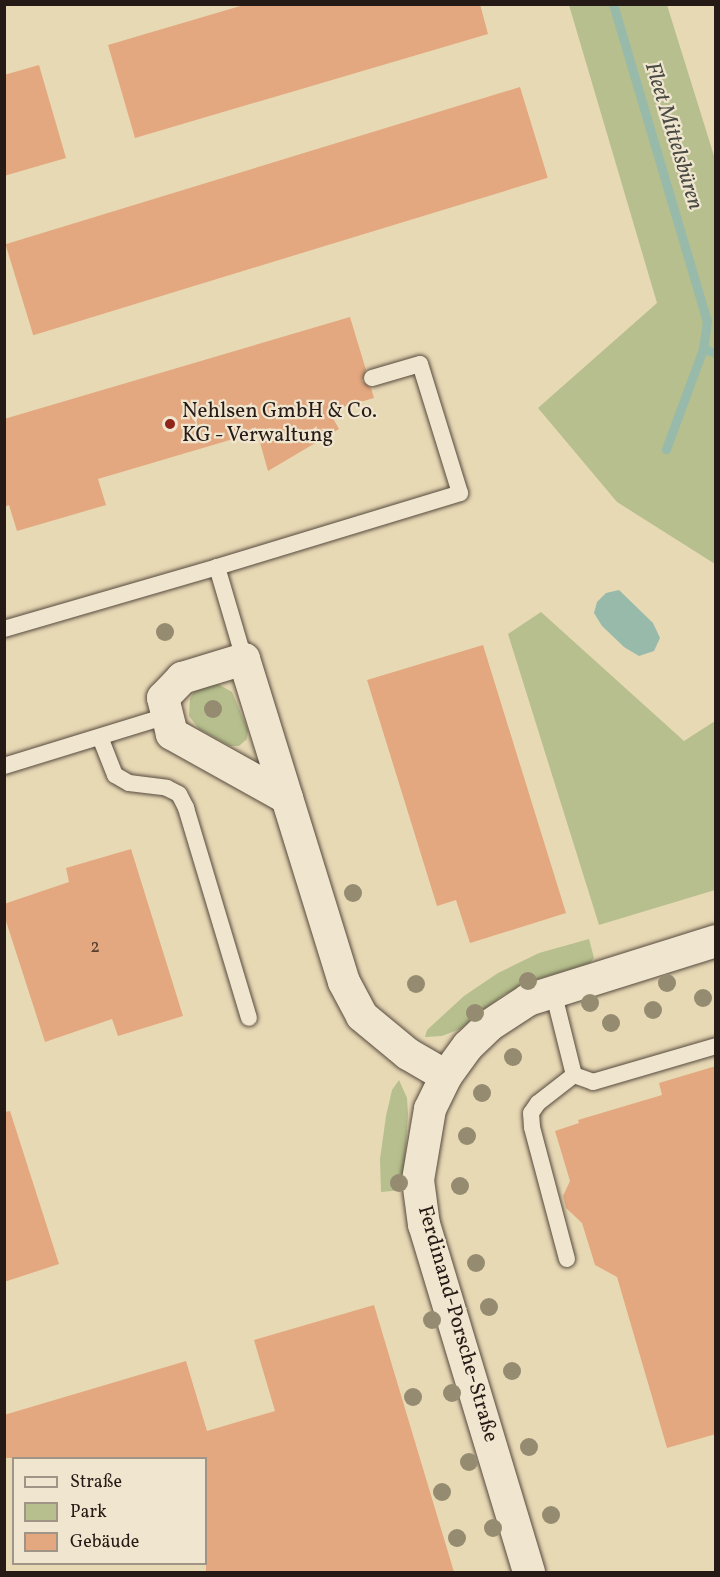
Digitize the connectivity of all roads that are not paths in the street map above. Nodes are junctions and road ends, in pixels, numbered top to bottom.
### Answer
1 (372, 378) dead end
2 (217, 567) junction
3 (4, 629) edge
4 (244, 659) junction
5 (167, 716) junction
6 (100, 737) junction
7 (4, 766) edge
8 (287, 798) junction
9 (716, 940) edge
10 (552, 992) junction
11 (249, 1018) dead end
12 (716, 1046) edge
13 (574, 1075) junction
14 (446, 1076) junction
15 (567, 1259) dead end
16 (529, 1572) edge

1 - 2 lane
2 - 3 lane
2 - 4 lane
4 - 5 street
4 - 8 street
5 - 6 lane
5 - 8 street
6 - 7 lane
6 - 11 lane
8 - 14 street
9 - 10 street, Ferdinand-Porsche-Straße
10 - 13 lane
10 - 14 street, Ferdinand-Porsche-Straße
12 - 13 lane
13 - 15 lane
14 - 16 street, Ferdinand-Porsche-Straße

